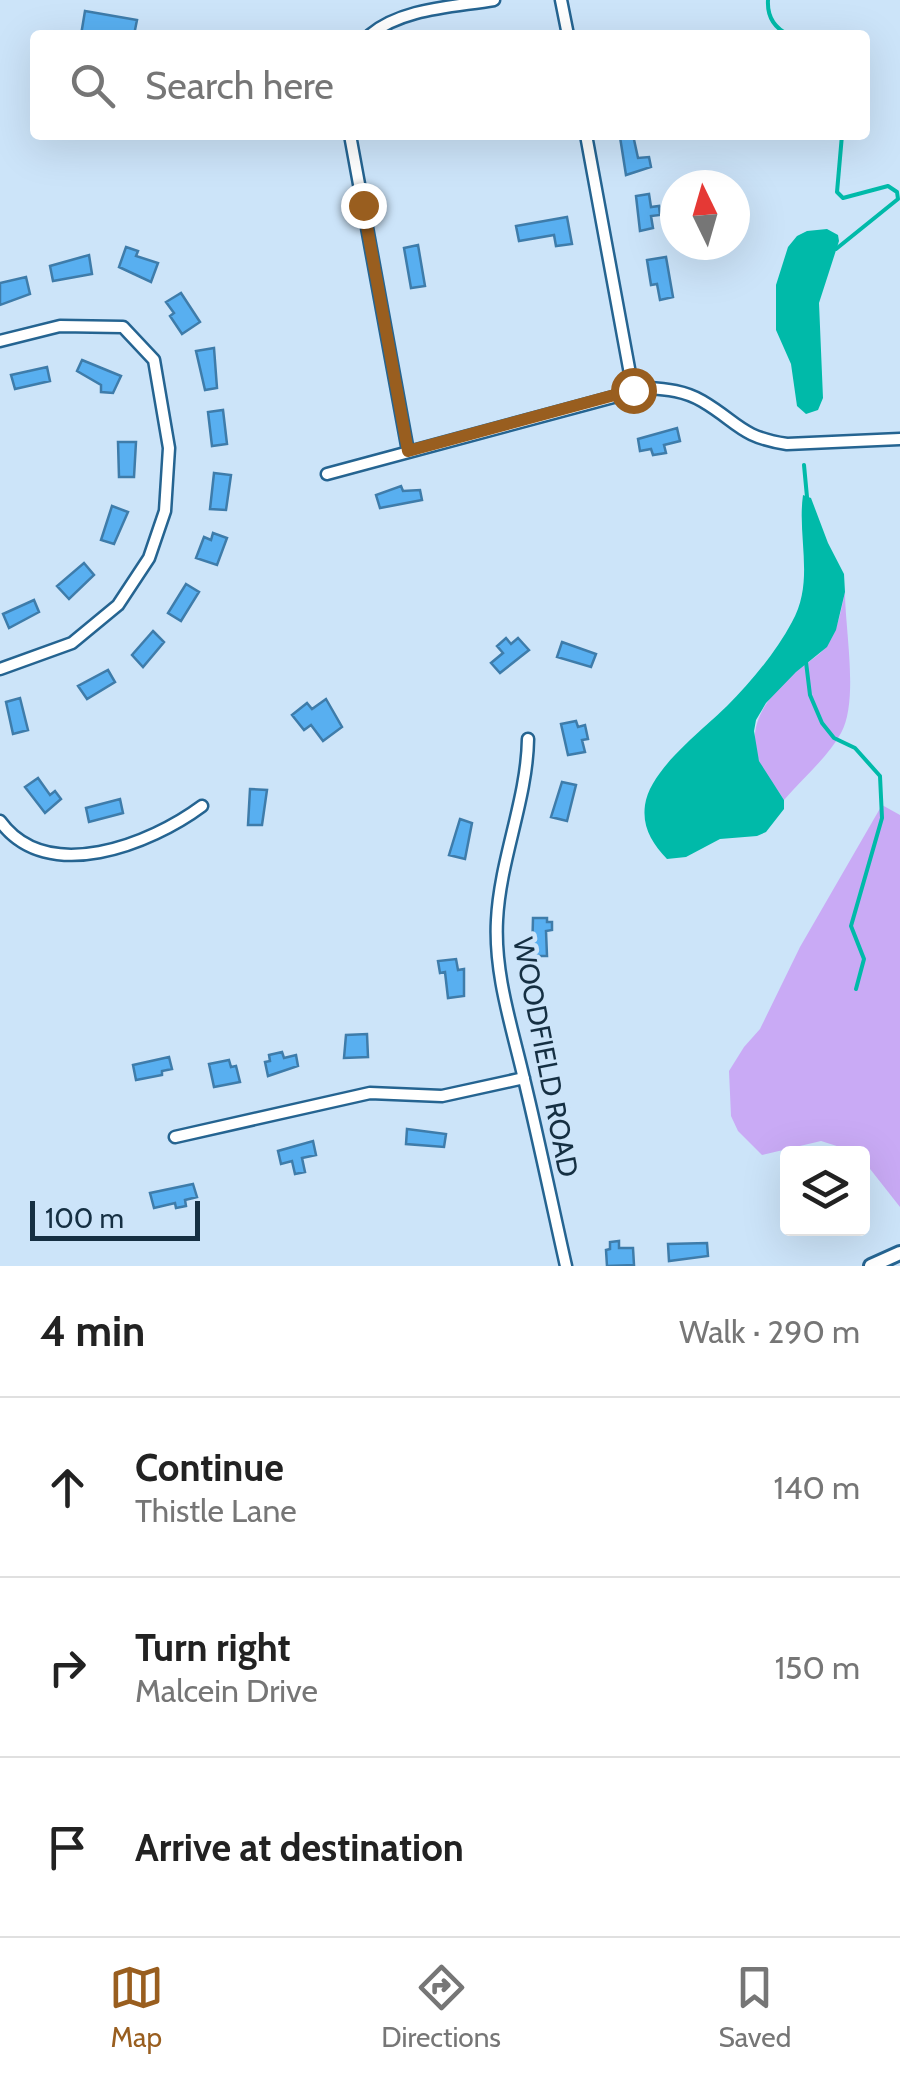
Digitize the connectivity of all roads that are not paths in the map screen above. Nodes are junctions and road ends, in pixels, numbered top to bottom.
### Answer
1 (494, 0) edge
2 (561, 0) edge
3 (378, 30) edge
4 (567, 30) edge
5 (351, 140) edge
6 (587, 140) edge
7 (0, 341) edge
8 (633, 390) junction
9 (900, 440) edge
10 (408, 451) junction
11 (327, 474) dead end
12 (0, 669) edge
13 (528, 739) dead end
14 (202, 806) dead end
15 (0, 822) edge
16 (524, 1078) junction
17 (175, 1137) dead end
18 (900, 1253) edge
19 (566, 1266) edge
20 (870, 1266) edge

1 - 3 street
2 - 4 street
5 - 10 street
6 - 8 street
7 - 12 street
8 - 9 street
8 - 10 street
10 - 11 street
13 - 16 street, WOODFIELD ROAD
14 - 15 street
16 - 17 street
16 - 19 street, WOODFIELD ROAD
18 - 20 street

